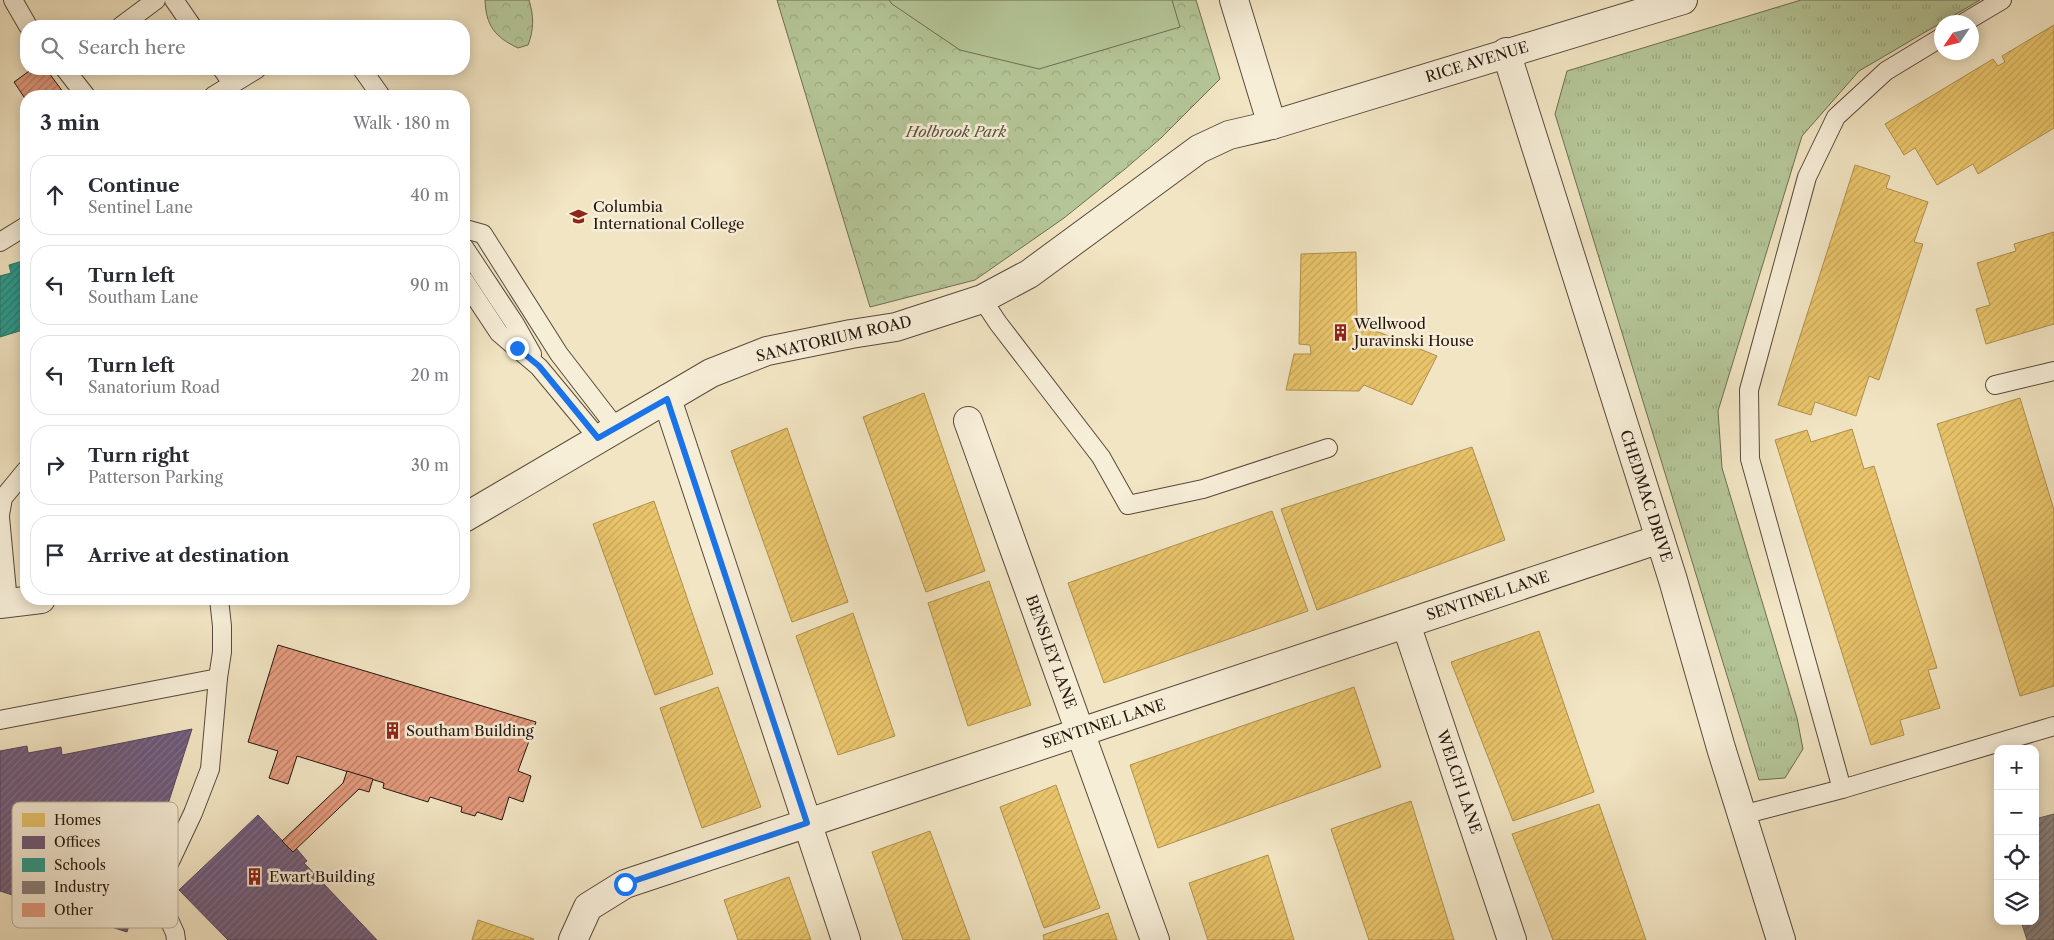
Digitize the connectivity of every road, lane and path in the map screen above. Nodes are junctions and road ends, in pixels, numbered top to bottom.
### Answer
1 (14, 0) edge
2 (156, 0) edge
3 (174, 0) edge
4 (1234, 0) edge
5 (1683, 0) edge
6 (2002, 0) edge
7 (1977, 15) edge
8 (25, 20) edge
9 (129, 20) edge
10 (188, 20) edge
11 (1934, 42) edge
12 (1506, 52) junction
13 (70, 75) edge
14 (226, 75) edge
15 (246, 75) edge
16 (366, 75) edge
17 (232, 83) junction
18 (81, 90) edge
19 (222, 90) edge
20 (378, 90) edge
21 (1272, 125) junction
22 (20, 230) edge
23 (470, 235) edge
24 (0, 242) edge
25 (470, 245) edge
26 (470, 289) edge
27 (982, 299) junction
28 (539, 366) junction
29 (2054, 370) edge
30 (1995, 385) dead end
31 (667, 399) junction
32 (968, 421) dead end
33 (608, 434) junction
34 (1328, 448) dead end
35 (20, 477) edge
36 (470, 514) edge
37 (0, 516) edge
38 (1660, 539) junction
39 (20, 601) edge
40 (4, 603) edge
41 (219, 605) edge
42 (1406, 624) junction
43 (218, 678) junction
44 (0, 720) edge
45 (2054, 726) edge
46 (1080, 732) junction
47 (1842, 790) junction
48 (1742, 815) junction
49 (807, 823) junction
50 (178, 845) edge
51 (173, 928) edge
52 (176, 940) edge
53 (573, 940) edge
54 (846, 940) edge
55 (1155, 940) edge
56 (1512, 940) edge
57 (1781, 940) edge

1 - 8 lane
2 - 9 lane
3 - 10 lane
4 - 21 street
5 - 12 street, RICE AVENUE
6 - 7 lane
11 - 47 lane
12 - 21 street, RICE AVENUE
12 - 38 street, CHEDMAC DRIVE
13 - 18 lane
14 - 17 lane
15 - 17 lane
16 - 20 lane
17 - 19 lane
21 - 27 street, SANATORIUM ROAD
22 - 24 lane
23 - 33 lane
25 - 28 lane
26 - 28 lane
27 - 31 street, SANATORIUM ROAD
27 - 34 lane
28 - 33 lane
29 - 30 lane
31 - 33 street, SANATORIUM ROAD
31 - 49 street
32 - 46 street, BENSLEY LANE
33 - 36 street, SANATORIUM ROAD
35 - 37 lane
37 - 40 lane
38 - 42 street, SENTINEL LANE
38 - 48 street, CHEDMAC DRIVE
39 - 40 street
41 - 43 lane
42 - 46 street, SENTINEL LANE
42 - 56 street, WELCH LANE
43 - 44 lane
43 - 50 lane
45 - 47 lane
46 - 49 street, SENTINEL LANE
46 - 55 street, BENSLEY LANE
47 - 48 lane
48 - 57 street, CHEDMAC DRIVE
49 - 53 street, SENTINEL LANE
49 - 54 street
51 - 52 lane

